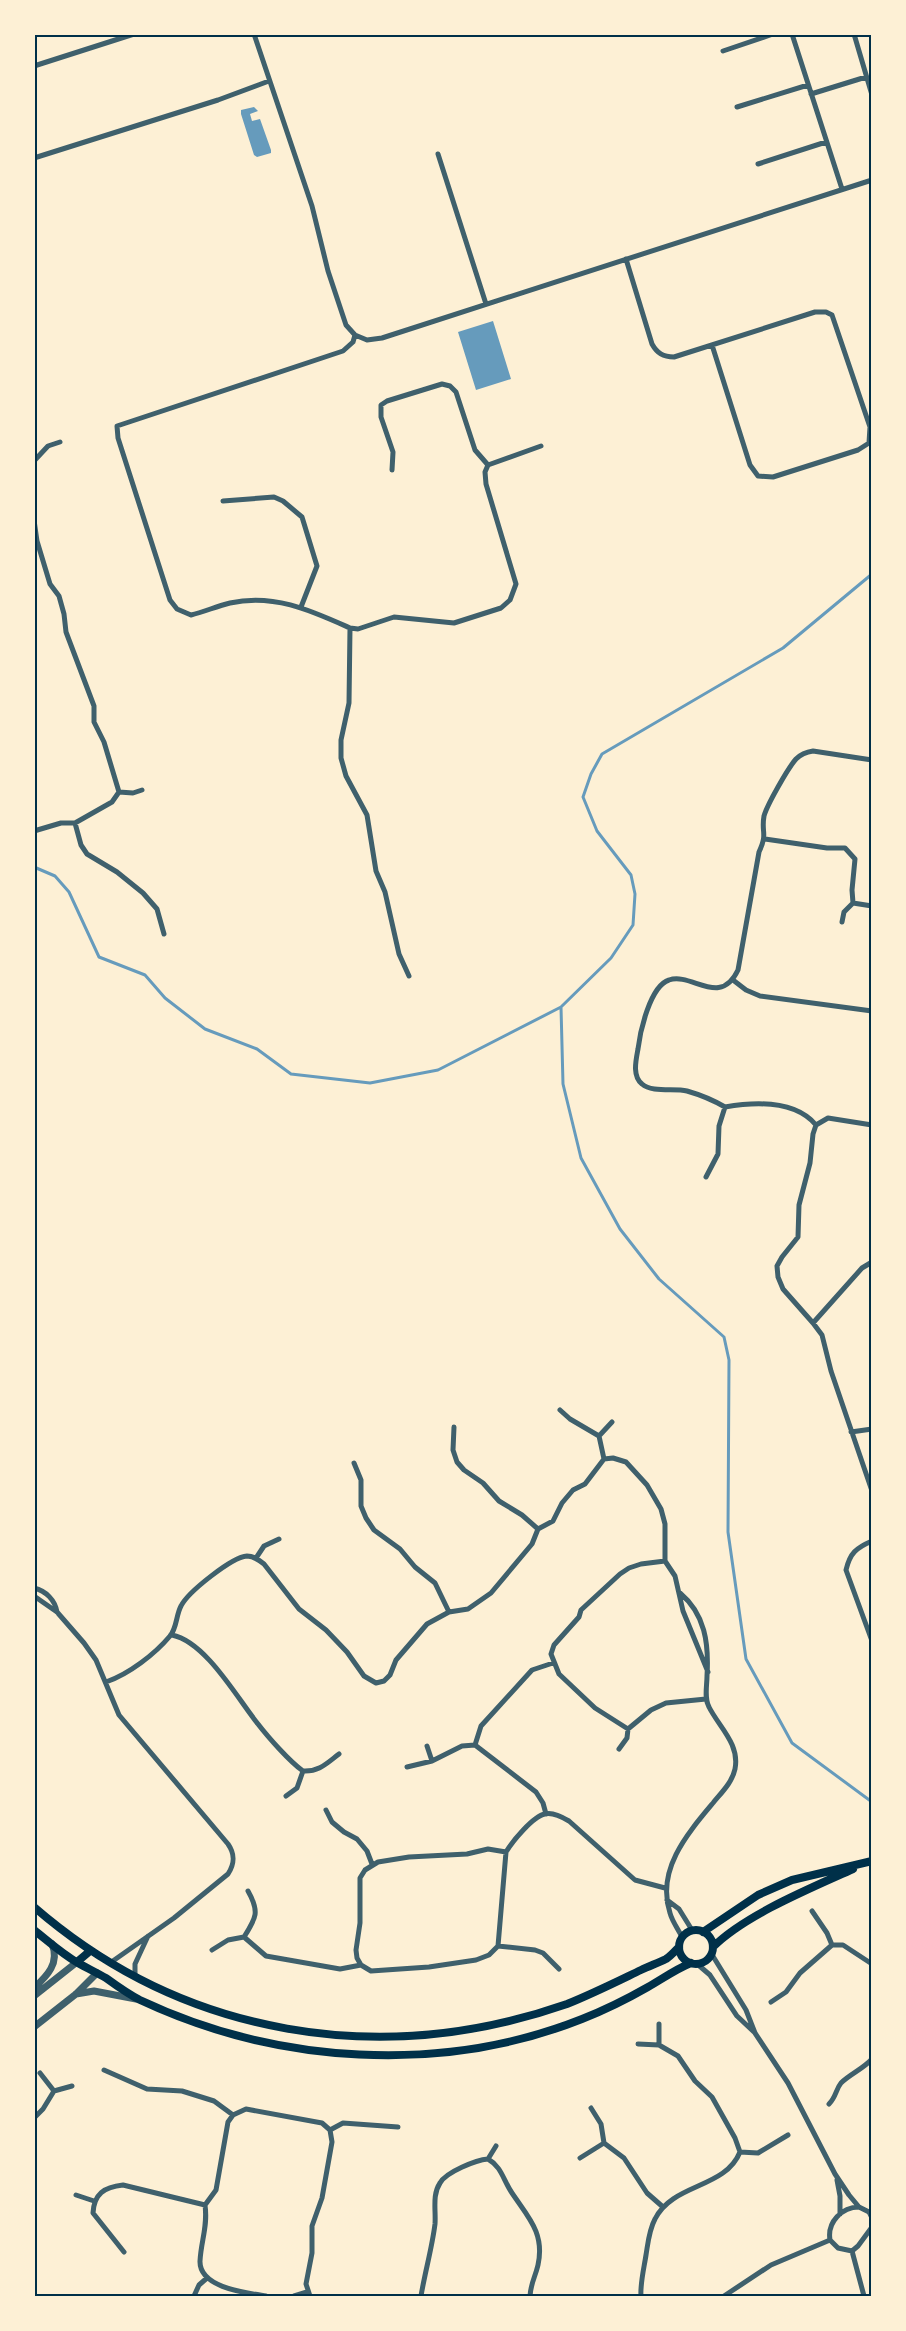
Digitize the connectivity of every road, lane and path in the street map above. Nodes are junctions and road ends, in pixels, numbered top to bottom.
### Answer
1 (134, 34) edge
2 (254, 34) edge
3 (774, 34) edge
4 (792, 34) edge
5 (854, 34) edge
6 (723, 51) dead end
7 (34, 66) edge
8 (866, 77) junction
9 (269, 81) junction
10 (808, 85) junction
11 (811, 94) junction
12 (872, 95) edge
13 (737, 107) dead end
14 (826, 142) junction
15 (438, 154) dead end
16 (34, 158) edge
17 (758, 164) dead end
18 (872, 180) edge
19 (842, 189) junction
20 (626, 259) junction
21 (486, 304) junction
22 (355, 335) junction
23 (712, 345) junction
24 (60, 442) dead end
25 (541, 446) dead end
26 (34, 461) edge
27 (488, 465) junction
28 (392, 470) dead end
29 (223, 501) dead end
30 (34, 520) edge
31 (301, 607) junction
32 (350, 628) junction
33 (872, 760) edge
34 (142, 790) dead end
35 (119, 792) junction
36 (75, 823) junction
37 (34, 831) edge
38 (765, 839) junction
39 (853, 903) junction
40 (872, 906) edge
41 (842, 922) dead end
42 (164, 934) dead end
43 (410, 976) dead end
44 (733, 980) junction
45 (872, 1011) edge
46 (725, 1107) junction
47 (816, 1125) junction
48 (872, 1125) edge
49 (706, 1177) dead end
50 (872, 1262) edge
51 (813, 1323) junction
52 (560, 1410) dead end
53 (612, 1422) dead end
54 (454, 1427) dead end
55 (872, 1429) edge
56 (851, 1432) junction
57 (599, 1436) junction
58 (604, 1459) junction
59 (354, 1463) dead end
60 (872, 1491) edge
61 (538, 1529) junction
62 (279, 1539) dead end
63 (872, 1541) edge
64 (256, 1558) junction
65 (665, 1561) junction
66 (34, 1588) edge
67 (680, 1592) junction
68 (34, 1596) edge
69 (57, 1612) junction
70 (449, 1612) junction
71 (172, 1635) junction
72 (872, 1641) edge
73 (553, 1663) junction
74 (708, 1672) junction
75 (106, 1682) junction
76 (706, 1699) junction
77 (628, 1729) junction
78 (475, 1745) junction
79 (427, 1746) dead end
80 (619, 1749) dead end
81 (339, 1754) dead end
82 (432, 1761) junction
83 (406, 1767) dead end
84 (303, 1771) junction
85 (286, 1796) dead end
86 (326, 1809) dead end
87 (546, 1814) junction
88 (506, 1852) junction
89 (872, 1861) edge
90 (372, 1864) junction
91 (862, 1864) junction
92 (665, 1888) junction
93 (248, 1892) dead end
94 (667, 1900) junction
95 (34, 1907) edge
96 (812, 1911) dead end
97 (34, 1930) edge
98 (692, 1930) junction
99 (704, 1932) junction
100 (148, 1934) junction
101 (244, 1937) junction
102 (682, 1937) junction
103 (52, 1944) junction
104 (832, 1945) junction
105 (498, 1946) junction
106 (679, 1947) junction
107 (212, 1950) dead end
108 (712, 1950) junction
109 (90, 1951) junction
110 (77, 1962) junction
111 (110, 1963) junction
112 (694, 1963) junction
113 (872, 1964) edge
114 (361, 1965) junction
115 (559, 1969) dead end
116 (97, 1973) junction
117 (135, 1976) junction
118 (34, 1988) edge
119 (76, 1994) junction
120 (34, 1996) edge
121 (139, 1999) junction
122 (771, 2002) dead end
123 (659, 2024) dead end
124 (34, 2027) edge
125 (755, 2033) junction
126 (638, 2044) dead end
127 (659, 2045) junction
128 (872, 2059) edge
129 (104, 2070) dead end
130 (40, 2073) dead end
131 (72, 2086) dead end
132 (54, 2091) junction
133 (829, 2104) dead end
134 (591, 2108) dead end
135 (233, 2115) junction
136 (34, 2118) edge
137 (399, 2127) dead end
138 (330, 2130) junction
139 (788, 2135) dead end
140 (604, 2143) junction
141 (496, 2146) dead end
142 (740, 2152) junction
143 (580, 2158) dead end
144 (488, 2159) junction
145 (835, 2174) junction
146 (76, 2195) dead end
147 (94, 2201) junction
148 (205, 2205) junction
149 (860, 2207) junction
150 (663, 2208) junction
151 (840, 2214) junction
152 (872, 2218) edge
153 (872, 2227) edge
154 (830, 2240) junction
155 (852, 2251) junction
156 (124, 2252) dead end
157 (207, 2278) junction
158 (309, 2294) edge
159 (194, 2296) edge
160 (266, 2296) edge
161 (294, 2296) edge
162 (421, 2296) edge
163 (530, 2296) edge
164 (642, 2296) edge
165 (724, 2296) edge
166 (864, 2296) edge

1 - 7 street
2 - 9 street
3 - 6 street
4 - 10 street
5 - 8 street
8 - 11 street
8 - 12 street
9 - 16 street
9 - 22 street
10 - 11 street
10 - 13 street
11 - 14 street
14 - 17 street
14 - 19 street
15 - 21 street
18 - 19 street
19 - 20 street
20 - 21 street
20 - 23 street
21 - 22 street
22 - 31 street
23 - 23 street
24 - 26 street
25 - 27 street
27 - 28 street
27 - 32 street
29 - 31 street
30 - 35 street
31 - 32 street
32 - 43 street
33 - 38 street
34 - 35 street
35 - 36 street
36 - 37 street
36 - 42 street
38 - 39 street
38 - 44 street
39 - 40 street
39 - 41 street
44 - 45 street
44 - 46 street
46 - 47 street
46 - 49 street
47 - 48 street
47 - 51 street
50 - 51 street
51 - 56 street
52 - 57 street
53 - 57 street
54 - 61 street
55 - 56 street
56 - 60 street
57 - 58 street
58 - 61 street
58 - 65 street
59 - 70 street
61 - 70 street
62 - 64 street
63 - 72 street
64 - 70 street
64 - 71 street
65 - 67 street
65 - 73 street
66 - 69 street
67 - 74 street
67 - 74 street
68 - 69 street
69 - 75 street
71 - 75 street
71 - 84 street
73 - 77 street
73 - 78 street
74 - 76 street
75 - 100 street
76 - 77 street
76 - 92 street
77 - 80 street
78 - 82 street
78 - 87 street
79 - 82 street
81 - 84 street
82 - 83 street
84 - 85 street
86 - 90 street
87 - 88 street
87 - 92 street
88 - 90 street
88 - 105 street
89 - 91 main road
90 - 114 street
91 - 99 main road
91 - 108 main road
92 - 94 street
93 - 101 street
94 - 98 street
94 - 102 street
95 - 109 main road
96 - 104 street
97 - 103 main road
98 - 99 main road
98 - 102 main road
99 - 108 main road
100 - 111 street
100 - 117 street
101 - 107 street
101 - 114 street
102 - 106 main road
103 - 110 main road
103 - 118 street
104 - 113 street
104 - 122 street
105 - 114 street
105 - 115 street
106 - 112 main road
106 - 117 main road
108 - 112 main road
108 - 125 street
109 - 110 main road
109 - 111 main road
110 - 116 main road
110 - 120 street
111 - 116 main road
111 - 117 main road
112 - 121 main road
112 - 125 street
116 - 119 street
116 - 121 main road
119 - 121 street
119 - 124 street
123 - 127 street
125 - 145 street
126 - 127 street
127 - 142 street
128 - 133 street
129 - 135 street
130 - 132 street
131 - 132 street
132 - 136 street
134 - 140 street
135 - 138 street
135 - 148 street
137 - 138 street
138 - 158 street
139 - 142 street
140 - 143 street
140 - 150 street
141 - 144 street
142 - 150 street
144 - 162 street
144 - 163 street
145 - 149 street
145 - 151 street
146 - 147 street
147 - 148 street
147 - 156 street
148 - 157 street
149 - 151 street
149 - 152 street
150 - 164 street
151 - 154 street
153 - 155 street
154 - 155 street
154 - 165 street
155 - 166 street
157 - 159 street
157 - 160 street
158 - 161 street

